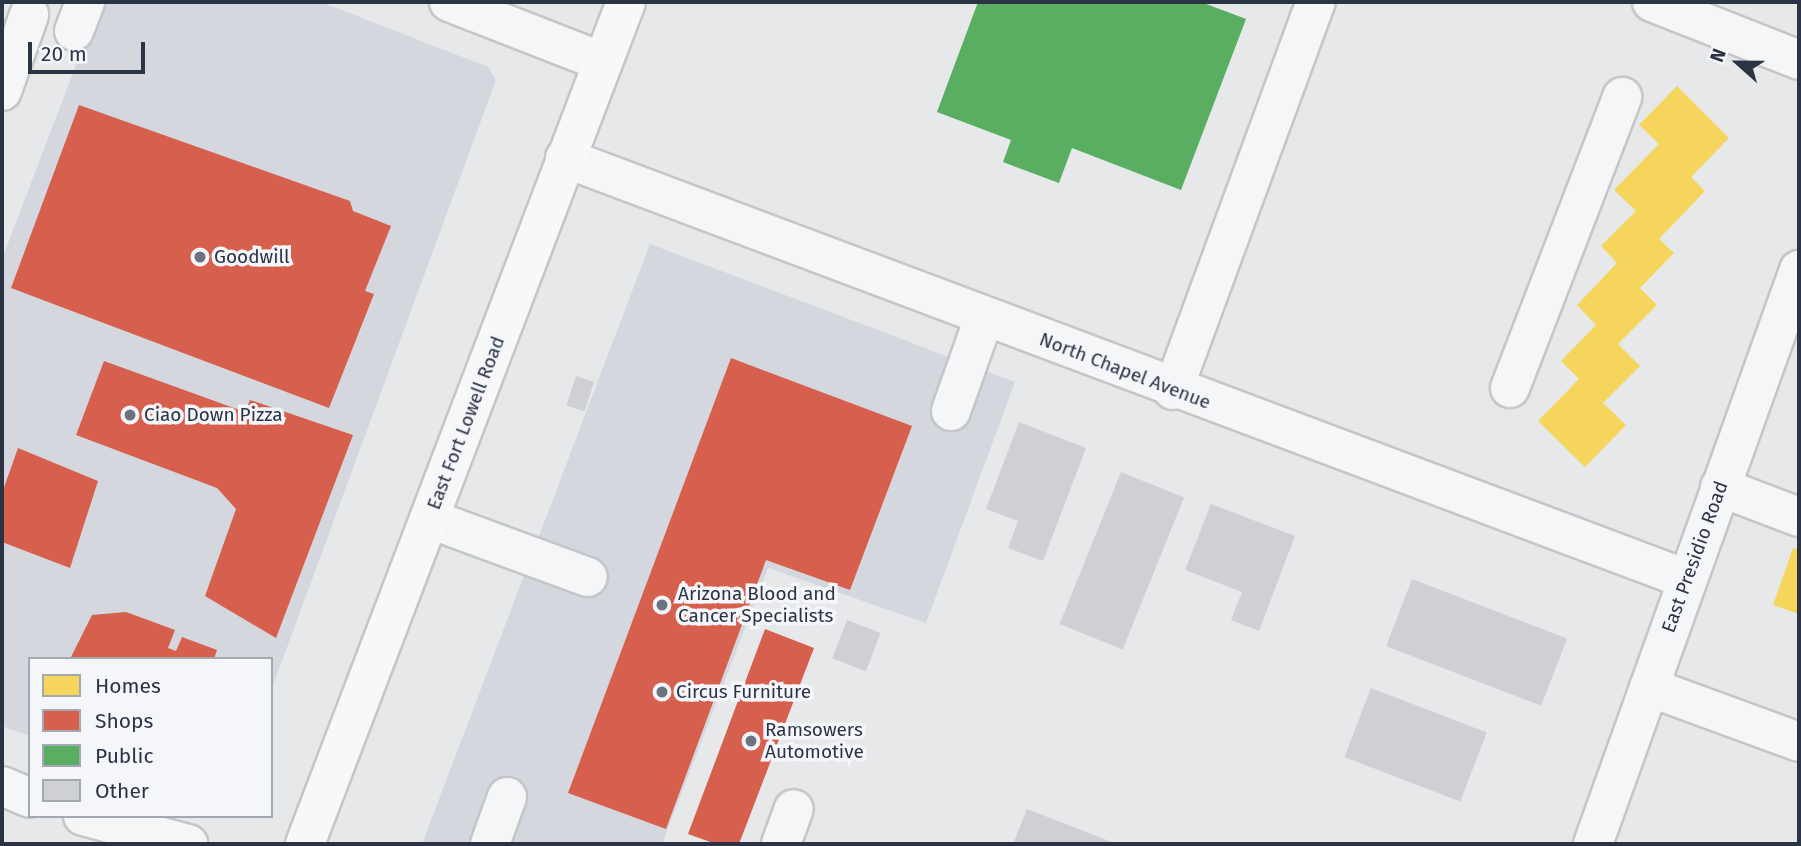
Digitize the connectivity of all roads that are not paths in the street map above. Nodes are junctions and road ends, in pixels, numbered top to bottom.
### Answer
1 (449, 2) edge
2 (626, 2) edge
3 (1316, 2) edge
4 (1652, 2) edge
5 (29, 15) dead end
6 (1799, 60) edge
7 (603, 62) junction
8 (2, 91) edge
9 (1622, 97) dead end
10 (565, 158) junction
11 (1799, 270) edge
12 (984, 318) junction
13 (1510, 388) dead end
14 (1174, 390) junction
15 (951, 411) dead end
16 (1720, 487) junction
17 (1799, 517) edge
18 (430, 519) junction
19 (588, 577) dead end
20 (1686, 579) junction
21 (1649, 687) junction
22 (1799, 742) edge
23 (2, 786) edge
24 (28, 796) edge
25 (507, 797) dead end
26 (794, 809) dead end
27 (90, 818) edge
28 (188, 844) edge
29 (305, 844) edge
30 (490, 844) edge
31 (780, 844) edge
32 (1593, 844) edge

1 - 7 street
2 - 7 main road, East Fort Lowell Road
3 - 14 street
4 - 6 street
5 - 8 street
7 - 10 main road, East Fort Lowell Road
9 - 13 street
10 - 12 street, North Chapel Avenue
10 - 18 main road, East Fort Lowell Road
11 - 16 street, East Presidio Road
12 - 14 street, North Chapel Avenue
12 - 15 street
14 - 20 street, North Chapel Avenue
16 - 17 street
16 - 20 street, East Presidio Road
18 - 19 street
18 - 29 main road, East Fort Lowell Road
20 - 21 street, East Presidio Road
21 - 22 street
21 - 32 street, East Presidio Road
23 - 24 street
25 - 30 street
26 - 31 street
27 - 28 street

